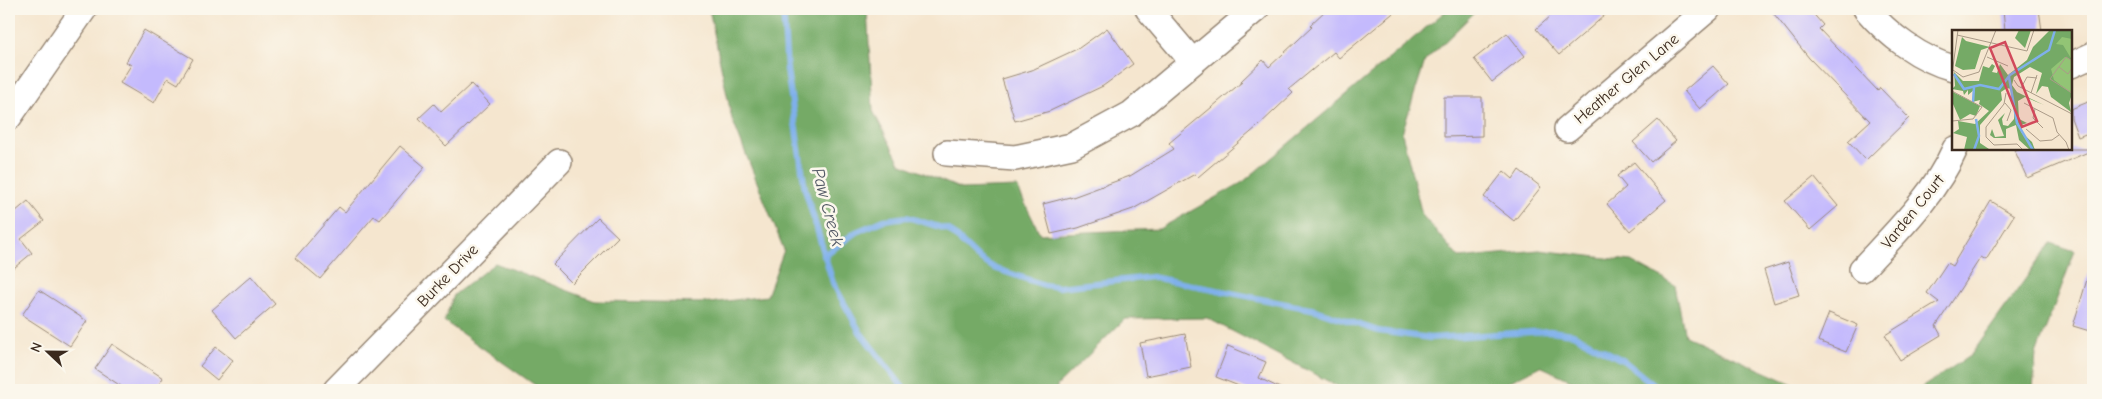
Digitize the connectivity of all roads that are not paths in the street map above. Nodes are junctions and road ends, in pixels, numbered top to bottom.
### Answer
1 (84, 9) edge
2 (1148, 9) edge
3 (1256, 9) edge
4 (1708, 9) edge
5 (1866, 9) edge
6 (2093, 54) edge
7 (1192, 61) junction
8 (2072, 64) edge
9 (1952, 68) edge
10 (9, 117) edge
11 (1567, 129) dead end
12 (1955, 150) edge
13 (947, 153) dead end
14 (559, 162) dead end
15 (1862, 269) dead end
16 (336, 390) edge

1 - 10 street
2 - 7 street
3 - 7 street
4 - 11 street, Heather Glen Lane
5 - 9 street
6 - 8 street
7 - 13 street
12 - 15 street, Varden Court
14 - 16 street, Burke Drive

